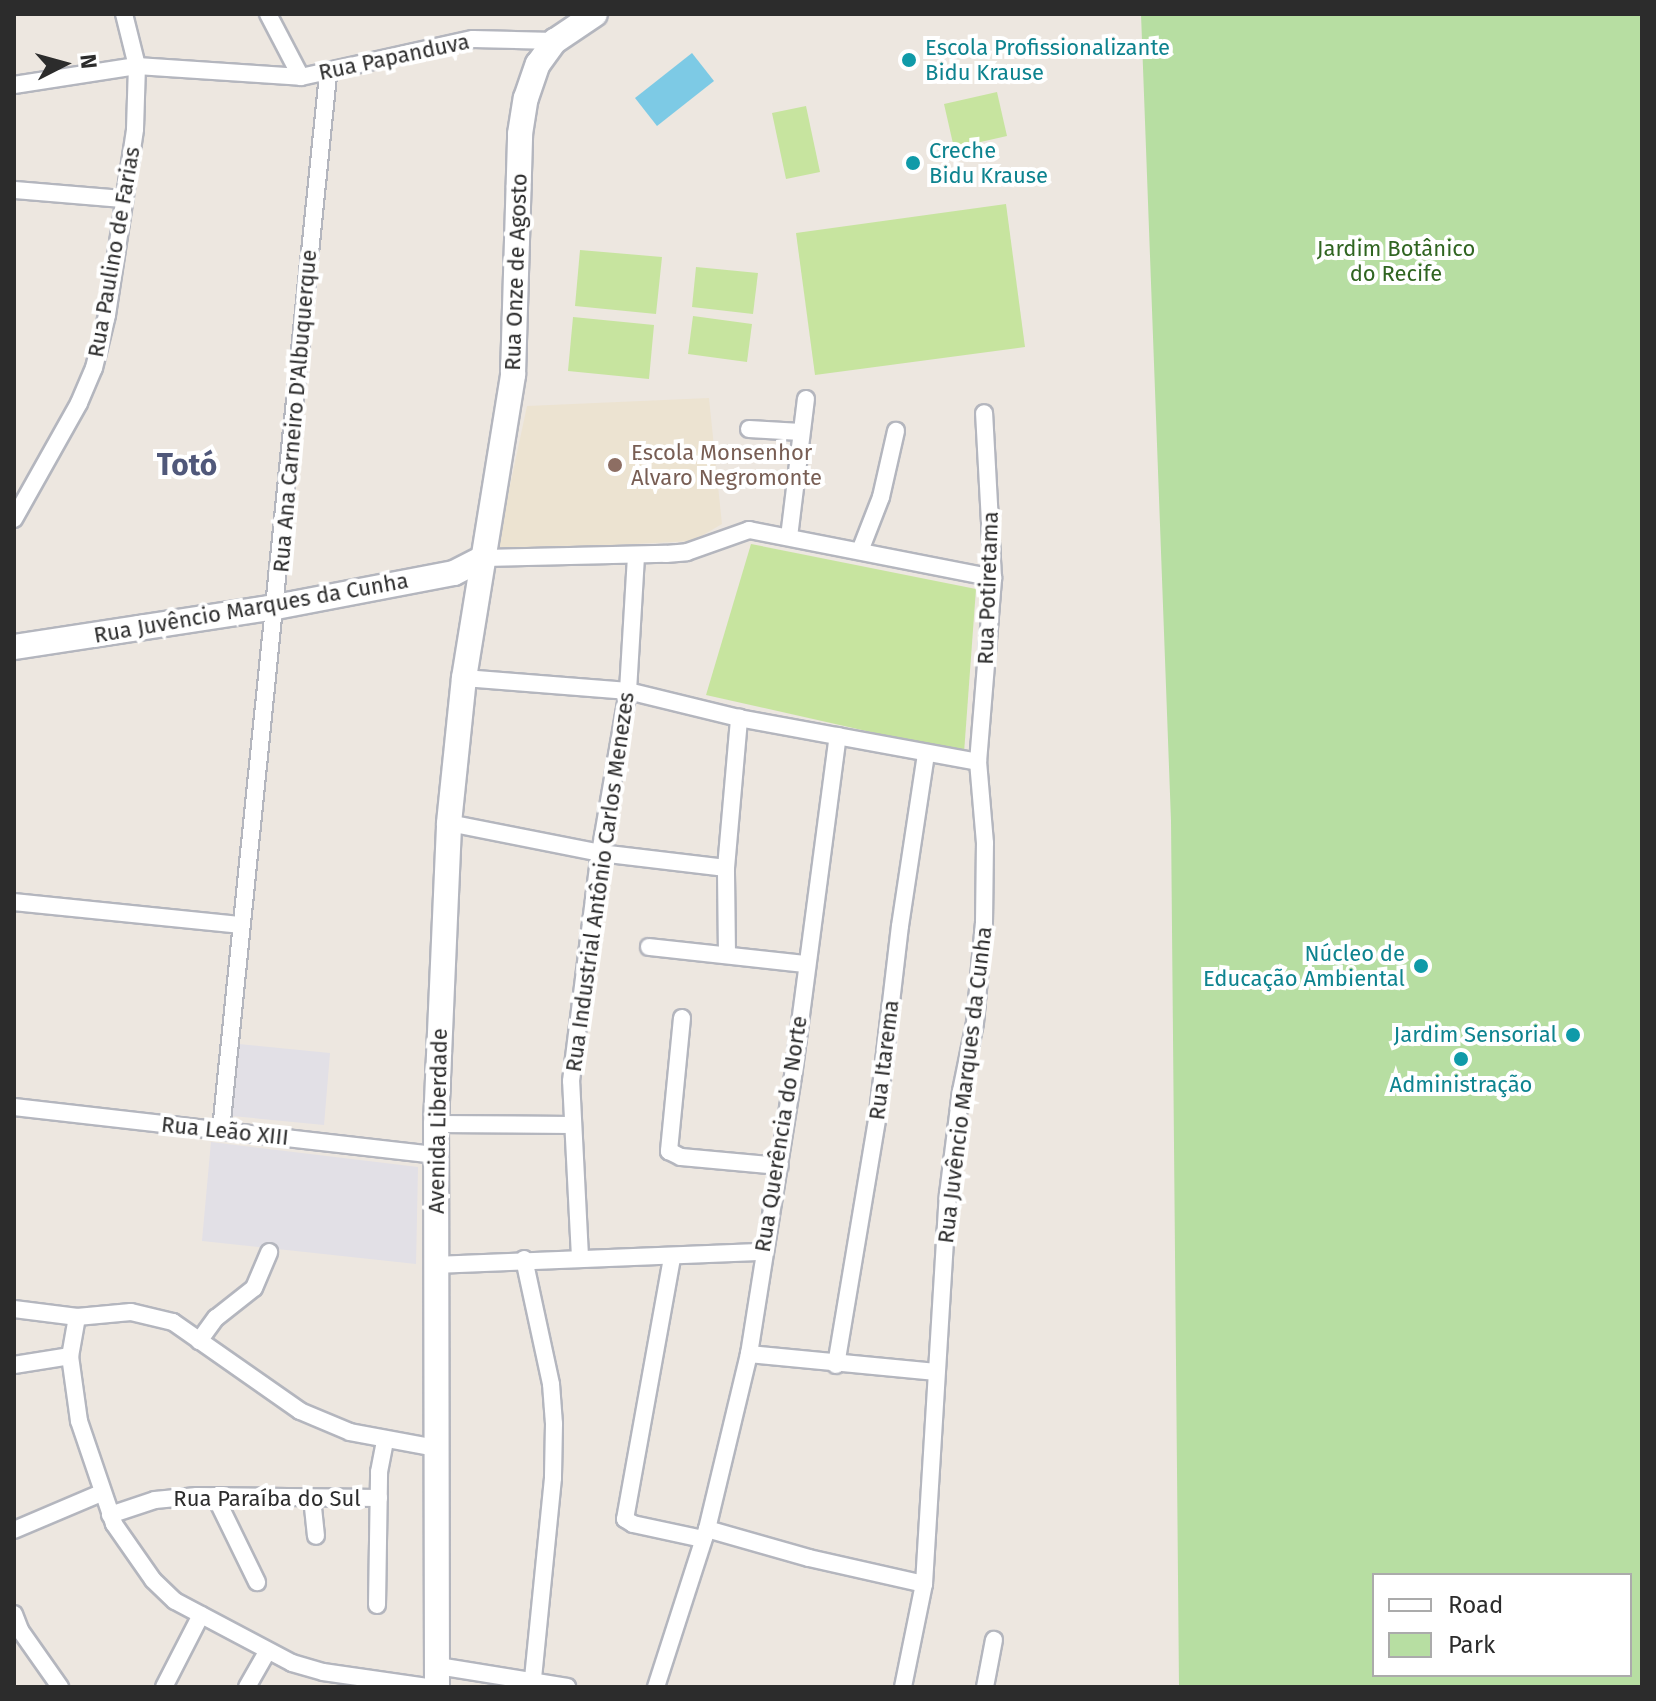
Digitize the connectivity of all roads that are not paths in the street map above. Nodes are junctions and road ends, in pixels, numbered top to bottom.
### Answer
1 (124, 14) edge
2 (268, 14) edge
3 (593, 15) edge
4 (555, 41) junction
5 (137, 66) junction
6 (328, 74) junction
7 (301, 77) junction
8 (14, 85) edge
9 (14, 190) edge
10 (124, 199) junction
11 (806, 399) dead end
12 (984, 413) dead end
13 (749, 429) dead end
14 (896, 431) dead end
15 (801, 432) junction
16 (14, 519) edge
17 (789, 537) junction
18 (860, 551) junction
19 (636, 555) junction
20 (484, 558) junction
21 (993, 578) junction
22 (276, 607) junction
23 (14, 647) edge
24 (464, 678) junction
25 (628, 691) junction
26 (739, 718) junction
27 (838, 736) junction
28 (926, 754) junction
29 (978, 762) junction
30 (449, 823) junction
31 (600, 853) junction
32 (726, 868) junction
33 (14, 902) edge
34 (239, 925) junction
35 (649, 947) dead end
36 (727, 955) junction
37 (806, 964) junction
38 (682, 1018) dead end
39 (14, 1107) edge
40 (436, 1124) junction
41 (572, 1125) junction
42 (221, 1130) junction
43 (436, 1155) junction
44 (780, 1166) junction
45 (269, 1252) dead end
46 (763, 1252) junction
47 (580, 1257) junction
48 (672, 1258) junction
49 (524, 1259) junction
50 (436, 1265) junction
51 (14, 1309) edge
52 (77, 1317) junction
53 (199, 1341) junction
54 (749, 1354) junction
55 (70, 1356) junction
56 (14, 1365) edge
57 (836, 1365) junction
58 (936, 1372) junction
59 (385, 1441) junction
60 (436, 1448) junction
61 (101, 1493) junction
62 (215, 1496) junction
63 (312, 1498) junction
64 (379, 1498) junction
65 (110, 1515) junction
66 (14, 1530) edge
67 (705, 1534) junction
68 (316, 1536) dead end
69 (257, 1582) dead end
70 (924, 1584) junction
71 (377, 1605) dead end
72 (14, 1614) edge
73 (201, 1615) junction
74 (994, 1640) dead end
75 (267, 1652) junction
76 (533, 1679) junction
77 (435, 1680) edge
78 (372, 1682) edge
79 (662, 1686) edge
80 (60, 1687) edge
81 (164, 1687) edge
82 (247, 1687) edge
83 (567, 1687) edge
84 (903, 1687) edge
85 (985, 1687) edge

1 - 5 street, Rua Paulino de Farias
2 - 7 street
3 - 4 main road, Rua Onze de Agosto
4 - 6 street, Rua Papanduva
4 - 20 main road, Rua Onze de Agosto
5 - 7 street, Rua Papanduva
5 - 8 street, Rua Papanduva
5 - 10 street, Rua Paulino de Farias
6 - 7 street, Rua Papanduva
6 - 22 street, Rua Ana Carneiro D'Albuquerque
9 - 10 street
10 - 16 street, Rua Paulino de Farias
11 - 15 street
12 - 21 street, Rua Potiretama
13 - 15 street
14 - 18 street
15 - 17 street
17 - 18 street
17 - 19 street
18 - 21 street
19 - 20 street
19 - 25 street, Rua Industrial Antônio Carlos Menezes
20 - 22 main road, Rua Juvêncio Marques da Cunha
20 - 24 main road, Avenida Liberdade
21 - 29 street, Rua Potiretama
22 - 23 main road, Rua Juvêncio Marques da Cunha
22 - 34 street, Rua Ana Carneiro D'Albuquerque
24 - 25 street
24 - 30 main road, Avenida Liberdade
25 - 26 street
25 - 31 street, Rua Industrial Antônio Carlos Menezes
26 - 27 street
26 - 32 street
27 - 28 street
27 - 37 street, Rua Querência do Norte
28 - 29 street
28 - 57 street, Rua Itarema
29 - 58 street, Rua Juvêncio Marques da Cunha
30 - 31 street
30 - 40 main road, Avenida Liberdade
31 - 32 street
31 - 41 street, Rua Industrial Antônio Carlos Menezes
32 - 36 street
33 - 34 street
34 - 42 street, Rua Ana Carneiro D'Albuquerque
35 - 36 street
36 - 37 street
37 - 44 street, Rua Querência do Norte
38 - 44 street
39 - 42 street, Rua Leão XIII
40 - 41 street
40 - 43 main road, Avenida Liberdade
41 - 47 street, Rua Industrial Antônio Carlos Menezes
42 - 43 street, Rua Leão XIII
43 - 50 main road, Avenida Liberdade
44 - 46 street, Rua Querência do Norte
45 - 53 street
46 - 48 street
46 - 54 street, Rua Querência do Norte
47 - 48 street
47 - 49 street
48 - 67 street
49 - 50 street
49 - 76 street
50 - 60 main road, Avenida Liberdade
51 - 52 street
52 - 53 street
52 - 55 street
53 - 59 street
54 - 57 street
54 - 67 street, Rua Querência do Norte
55 - 56 street
55 - 61 street
57 - 58 street
58 - 70 street, Rua Juvêncio Marques da Cunha
59 - 60 street
59 - 64 street
60 - 77 main road, Avenida Liberdade
61 - 65 street
61 - 66 street
62 - 63 street, Rua Paraíba do Sul
62 - 65 street, Rua Paraíba do Sul
62 - 69 street
63 - 64 street, Rua Paraíba do Sul
63 - 68 street
64 - 71 street
65 - 73 street
67 - 70 street
67 - 79 street, Rua Querência do Norte
70 - 84 street, Rua Juvêncio Marques da Cunha
72 - 80 street
73 - 75 street
73 - 81 street
74 - 85 street
75 - 78 street
75 - 82 street
76 - 77 street
76 - 83 street
77 - 78 street

